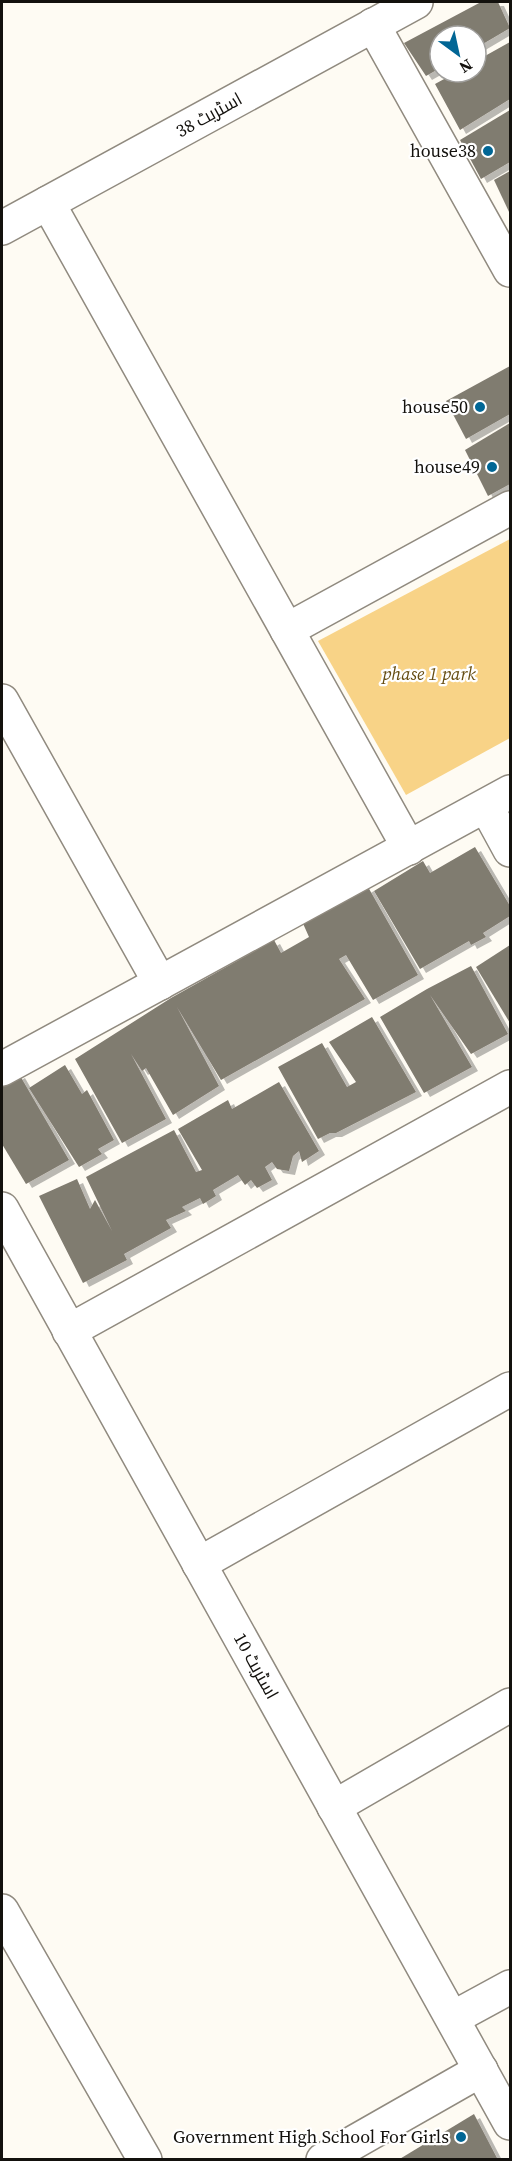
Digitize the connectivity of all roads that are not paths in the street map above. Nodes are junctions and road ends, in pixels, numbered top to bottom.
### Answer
1 (416, 2) edge
2 (373, 25) junction
3 (48, 202) junction
4 (2, 228) edge
5 (510, 270) edge
6 (510, 508) edge
7 (287, 630) junction
8 (2, 701) edge
9 (498, 799) edge
10 (409, 848) junction
11 (510, 850) edge
12 (159, 983) junction
13 (2, 1069) edge
14 (510, 1087) edge
15 (2, 1209) edge
16 (69, 1331) junction
17 (510, 1389) edge
18 (199, 1564) junction
19 (510, 1705) edge
20 (334, 1806) junction
21 (2, 1911) edge
22 (510, 1987) edge
23 (453, 2018) junction
24 (481, 2070) junction
25 (510, 2123) edge
26 (145, 2160) edge
27 (323, 2160) edge

1 - 2 street, اسٹریٹ 38
2 - 3 street, اسٹریٹ 38
2 - 5 street
3 - 4 street, اسٹریٹ 38
3 - 7 street
6 - 7 street
7 - 10 street
8 - 12 street
9 - 10 street
9 - 11 street
10 - 12 street
12 - 13 street
14 - 16 street
15 - 16 street, اسٹریٹ 10
16 - 18 street, اسٹریٹ 10
17 - 18 street
18 - 20 street, اسٹریٹ 10
19 - 20 street
20 - 23 street, اسٹریٹ 10
21 - 26 street
22 - 23 street
23 - 24 street, اسٹریٹ 10
24 - 25 street, اسٹریٹ 10
24 - 27 street

